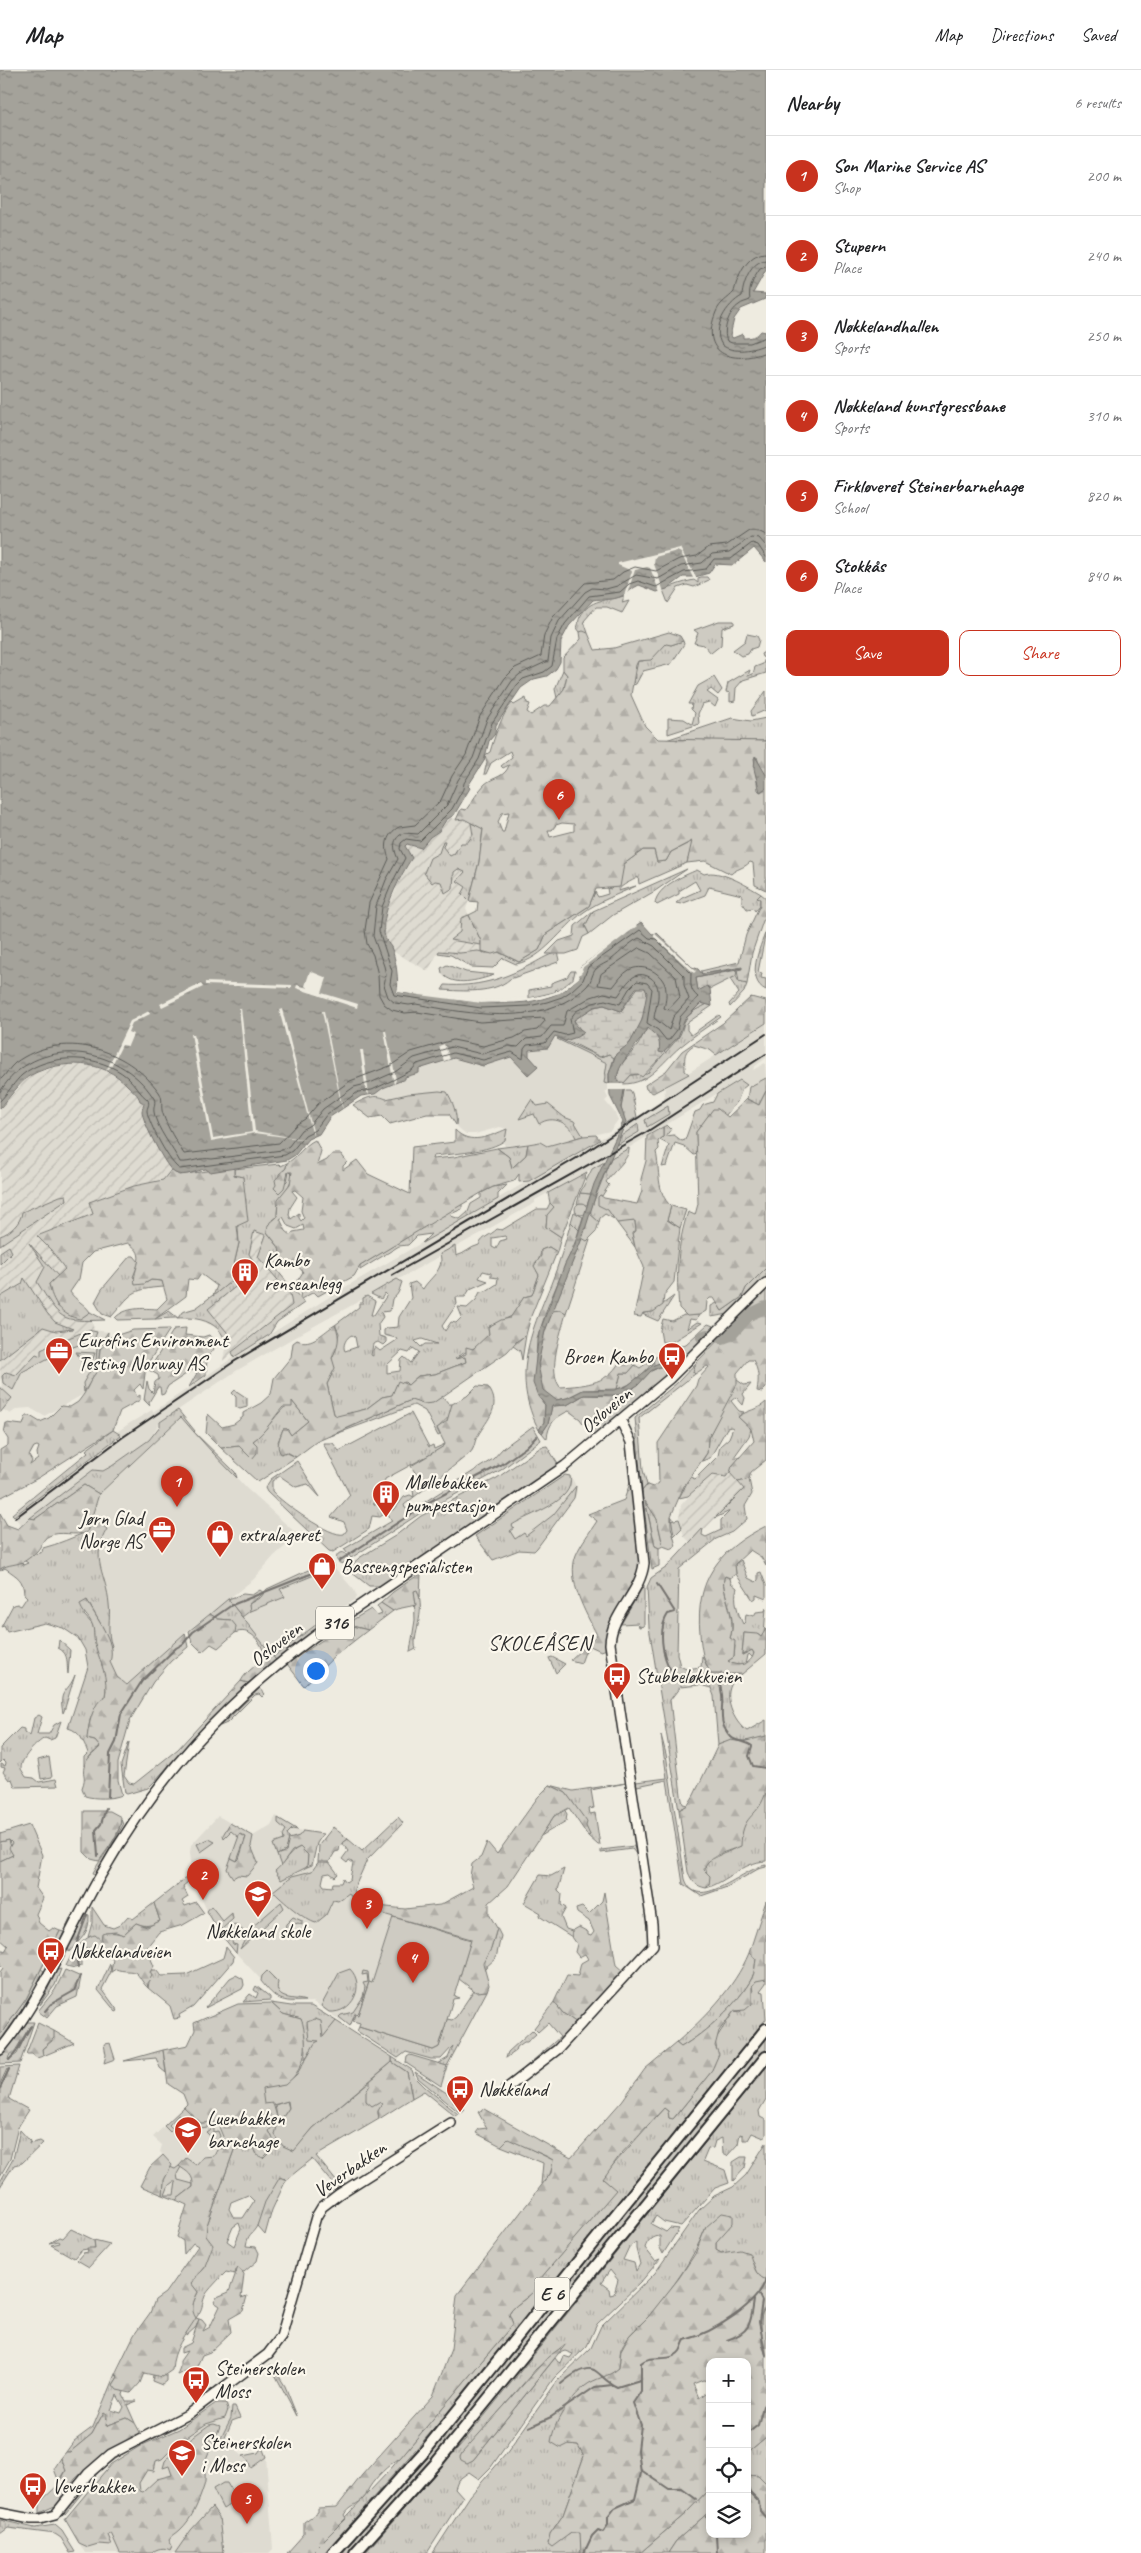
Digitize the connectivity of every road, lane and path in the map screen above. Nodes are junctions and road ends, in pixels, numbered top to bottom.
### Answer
1 (766, 1283) edge
2 (621, 1421) junction
3 (766, 2030) edge
4 (0, 2050) edge
5 (766, 2057) edge
6 (506, 2089) dead end
7 (451, 2123) dead end
8 (0, 2513) edge
9 (333, 2553) edge
10 (356, 2553) edge

1 - 2 street, Osloveien / 316
2 - 4 street, Osloveien / 316
2 - 6 street
3 - 9 highway, E 6
5 - 10 highway, E 6
7 - 8 street, Veverbakken

